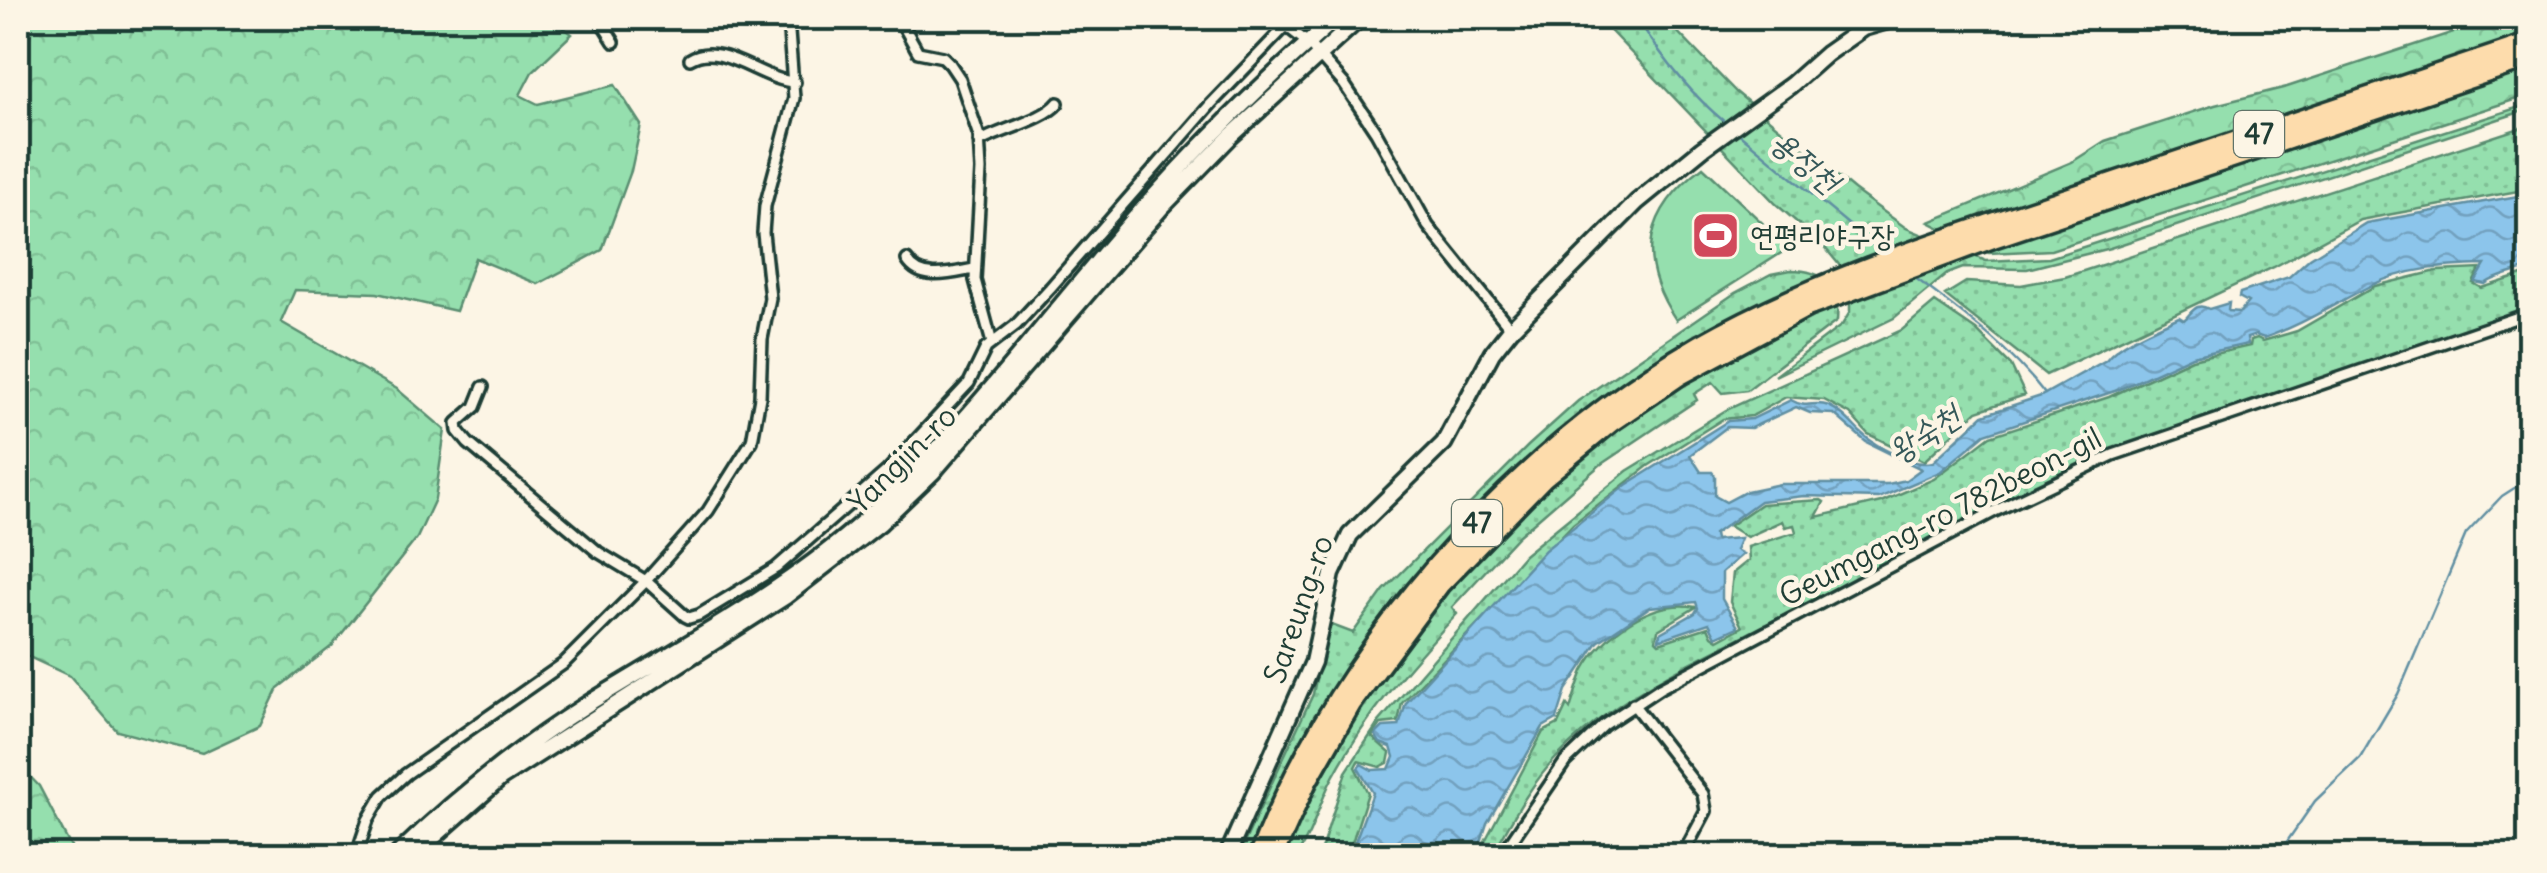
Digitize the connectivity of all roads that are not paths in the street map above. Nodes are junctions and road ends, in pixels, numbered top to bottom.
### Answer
1 (599, 18) edge
2 (781, 18) edge
3 (899, 18) edge
4 (1263, 18) edge
5 (1336, 18) edge
6 (1360, 18) edge
7 (1897, 18) edge
8 (1286, 26) junction
9 (614, 42) dead end
10 (1308, 43) junction
11 (2530, 43) edge
12 (1319, 56) junction
13 (2530, 58) edge
14 (690, 59) dead end
15 (795, 82) junction
16 (1058, 103) dead end
17 (980, 142) junction
18 (1991, 232) junction
19 (907, 260) dead end
20 (974, 269) junction
21 (1805, 301) junction
22 (2530, 313) edge
23 (1511, 329) junction
24 (992, 342) junction
25 (484, 387) dead end
26 (646, 581) junction
27 (1634, 704) junction
28 (356, 856) edge
29 (396, 856) edge
30 (412, 856) edge
31 (1228, 856) edge
32 (1258, 856) edge
33 (1273, 856) edge
34 (1502, 856) edge
35 (1682, 856) edge

1 - 9 street
2 - 15 street
3 - 17 street
4 - 8 street
5 - 10 main road, Yangjin-ro
6 - 12 main road, Yangjin-ro
7 - 23 main road, Sareung-ro
8 - 10 street
8 - 24 street
10 - 12 street
10 - 29 main road, Yangjin-ro
11 - 18 highway, 47
12 - 23 street
12 - 30 main road, Yangjin-ro
13 - 18 highway, 47
14 - 15 street
15 - 26 street
16 - 17 street
17 - 20 street
18 - 21 highway, 47
19 - 20 street
20 - 24 street
21 - 32 highway, 47
21 - 33 highway, 47
22 - 27 street, Geumgang-ro 782beon-gil
23 - 31 main road, Sareung-ro
24 - 26 street
25 - 26 street
26 - 28 street
27 - 34 street, Geumgang-ro 782beon-gil
27 - 35 street

